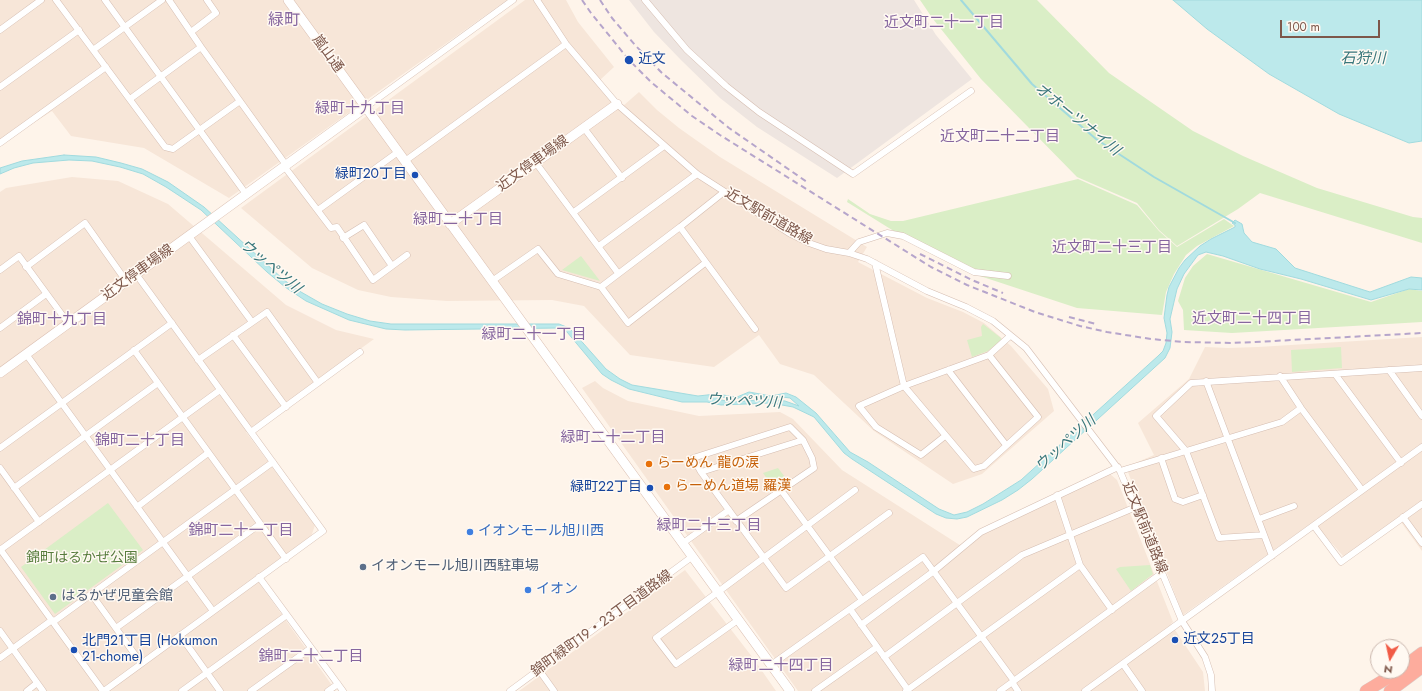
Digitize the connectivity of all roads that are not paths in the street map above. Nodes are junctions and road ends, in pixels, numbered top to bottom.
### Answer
1 (41, 0) edge
2 (56, 0) edge
3 (106, 0) edge
4 (162, 0) edge
5 (169, 0) edge
6 (207, 0) edge
7 (288, 0) edge
8 (512, 0) edge
9 (537, 0) edge
10 (645, 0) edge
11 (125, 27) junction
12 (0, 30) edge
13 (79, 30) junction
14 (191, 32) junction
15 (566, 44) junction
16 (201, 47) junction
17 (93, 50) junction
18 (106, 67) junction
19 (161, 77) junction
20 (0, 88) edge
21 (971, 90) dead end
22 (130, 99) junction
23 (240, 101) junction
24 (617, 104) junction
25 (366, 107) junction
26 (584, 128) junction
27 (199, 129) junction
28 (0, 143) edge
29 (664, 146) junction
30 (398, 152) junction
31 (405, 161) junction
32 (536, 163) junction
33 (285, 165) junction
34 (697, 174) junction
35 (622, 178) junction
36 (724, 192) junction
37 (246, 194) junction
38 (318, 210) junction
39 (574, 212) junction
40 (450, 224) junction
41 (680, 227) junction
42 (189, 236) junction
43 (344, 238) junction
44 (599, 246) junction
45 (849, 253) junction
46 (408, 255) dead end
47 (705, 263) junction
48 (875, 263) junction
49 (392, 266) junction
50 (26, 267) junction
51 (0, 270) edge
52 (618, 272) junction
53 (136, 274) junction
54 (1008, 276) dead end
55 (126, 281) junction
56 (492, 281) junction
57 (601, 287) junction
58 (46, 294) junction
59 (252, 322) junction
60 (68, 323) junction
61 (172, 323) junction
62 (0, 328) edge
63 (755, 329) dead end
64 (233, 335) junction
65 (1010, 336) junction
66 (134, 350) junction
67 (360, 352) dead end
68 (26, 354) junction
69 (990, 355) junction
70 (198, 360) junction
71 (1422, 368) edge
72 (948, 370) junction
73 (1389, 370) junction
74 (0, 373) edge
75 (1336, 374) junction
76 (1280, 376) junction
77 (1206, 381) junction
78 (158, 383) junction
79 (318, 383) junction
80 (904, 386) junction
81 (220, 390) junction
82 (62, 404) junction
83 (286, 407) junction
84 (1301, 408) junction
85 (1422, 416) edge
86 (184, 418) junction
87 (251, 432) junction
88 (86, 436) junction
89 (945, 436) junction
90 (1227, 439) junction
91 (803, 440) junction
92 (1006, 445) junction
93 (1422, 447) edge
94 (0, 448) edge
95 (1186, 451) junction
96 (208, 453) junction
97 (1161, 458) junction
98 (273, 462) junction
99 (1401, 463) junction
100 (0, 468) edge
101 (1119, 469) junction
102 (111, 470) junction
103 (701, 472) junction
104 (14, 488) junction
105 (235, 489) junction
106 (781, 490) junction
107 (855, 490) dead end
108 (1362, 490) junction
109 (1057, 495) junction
110 (1203, 495) junction
111 (1422, 504) edge
112 (137, 506) junction
113 (1294, 506) dead end
114 (1136, 507) junction
115 (728, 510) junction
116 (889, 513) dead end
117 (1403, 517) junction
118 (1259, 519) junction
119 (736, 521) junction
120 (39, 522) junction
121 (260, 524) junction
122 (807, 525) junction
123 (1314, 526) junction
124 (1070, 534) junction
125 (1264, 535) junction
126 (163, 543) junction
127 (683, 543) junction
128 (1422, 543) edge
129 (0, 550) edge
130 (693, 556) junction
131 (830, 556) junction
132 (1272, 556) junction
133 (286, 558) junction
134 (763, 558) junction
135 (1080, 565) junction
136 (934, 571) junction
137 (1162, 573) junction
138 (188, 577) junction
139 (260, 577) junction
140 (718, 591) junction
141 (92, 595) junction
142 (862, 600) junction
143 (957, 603) junction
144 (850, 609) junction
145 (1112, 610) junction
146 (213, 611) junction
147 (287, 615) junction
148 (738, 620) junction
149 (53, 621) junction
150 (1182, 622) junction
151 (861, 625) junction
152 (116, 628) junction
153 (0, 631) edge
154 (180, 635) junction
155 (981, 636) junction
156 (877, 647) junction
157 (312, 648) junction
158 (13, 649) junction
159 (1422, 653) edge
160 (884, 657) junction
161 (0, 658) edge
162 (1410, 662) edge
163 (141, 663) junction
164 (1123, 664) junction
165 (772, 665) junction
166 (1422, 668) edge
167 (539, 670) junction
168 (207, 673) junction
169 (1385, 679) edge
170 (1013, 681) junction
171 (37, 683) junction
172 (338, 684) junction
173 (27, 691) edge
174 (43, 691) edge
175 (103, 691) edge
176 (182, 691) edge
177 (220, 691) edge
178 (251, 691) edge
179 (328, 691) edge
180 (343, 691) edge
181 (510, 691) edge
182 (554, 691) edge
183 (790, 691) edge
184 (815, 691) edge
185 (907, 691) edge
186 (1000, 691) edge
187 (1018, 691) edge
188 (1084, 691) edge
189 (1142, 691) edge
190 (1212, 691) edge
191 (1366, 691) edge
192 (1390, 691) edge

1 - 12 street
2 - 13 street
3 - 11 street
4 - 11 street
5 - 14 street
6 - 14 street
7 - 25 main road, 嵐山通
8 - 25 street
9 - 15 street, 近文駅前道路線
10 - 21 street
11 - 17 street
11 - 19 street
13 - 17 street
13 - 20 street
14 - 16 street
15 - 24 street, 近文駅前道路線
15 - 31 street
16 - 19 street
16 - 23 street
17 - 18 street
18 - 22 street
18 - 28 street
19 - 22 street
19 - 27 street
22 - 27 street
23 - 27 street
23 - 33 street
24 - 26 main road, 近文停車場線
24 - 29 street, 近文駅前道路線
25 - 30 main road, 嵐山通
25 - 33 main road
26 - 32 main road, 近文停車場線
26 - 35 street
27 - 37 street
29 - 34 street, 近文駅前道路線
29 - 35 street
30 - 31 main road, 嵐山通
30 - 38 street
31 - 40 main road, 嵐山通
32 - 39 street
32 - 40 main road, 近文停車場線
33 - 37 main road
33 - 38 street
34 - 36 street, 近文駅前道路線
34 - 44 street
35 - 39 street
36 - 41 street
36 - 45 street, 近文駅前道路線
37 - 42 main road, 近文停車場線
38 - 43 street
39 - 44 street
40 - 56 main road, 嵐山通
41 - 47 street
41 - 52 street
42 - 53 main road, 近文停車場線
42 - 59 street
43 - 49 street
43 - 49 street
44 - 52 street
45 - 48 street, 近文駅前道路線
45 - 54 street
46 - 49 street
47 - 57 street
47 - 63 street
48 - 65 street, 近文駅前道路線
48 - 80 street
50 - 51 street
50 - 55 street
50 - 58 street
52 - 57 street
53 - 55 main road, 近文停車場線
53 - 61 street
55 - 60 main road, 近文停車場線
56 - 57 street
56 - 127 main road, 嵐山通
58 - 60 street
58 - 62 street
59 - 64 street
59 - 79 street
60 - 68 main road, 近文停車場線
61 - 66 street
61 - 70 street
64 - 70 street
64 - 83 street
65 - 69 street
65 - 101 street, 近文駅前道路線
66 - 78 street
66 - 82 street
67 - 79 street
68 - 74 main road, 近文停車場線
68 - 82 street
69 - 72 street
69 - 92 street
70 - 81 street
71 - 73 street
72 - 80 street
72 - 92 street
73 - 75 street
73 - 85 street
75 - 76 street
75 - 99 street
76 - 77 street
76 - 84 street
77 - 90 street
77 - 95 street
78 - 86 street
78 - 88 street
79 - 83 street
80 - 89 street
80 - 89 street
81 - 86 street
81 - 87 street
82 - 88 street
82 - 94 street
83 - 87 street
84 - 90 street
84 - 108 street
86 - 96 street
86 - 102 street
87 - 98 street
88 - 102 street
88 - 104 street
89 - 92 street
90 - 95 street
90 - 118 street
91 - 103 street
91 - 103 street
91 - 106 street
93 - 99 street
95 - 97 street
95 - 110 street
96 - 105 street
96 - 112 street
97 - 101 street
97 - 110 street
98 - 105 street
98 - 133 street
99 - 108 street
100 - 104 street
101 - 109 street
101 - 114 street, 近文駅前道路線
102 - 112 street
102 - 120 street
103 - 115 street
104 - 120 street
105 - 121 street
105 - 126 street
106 - 119 street
106 - 122 street
107 - 122 street
108 - 123 street
109 - 124 street
109 - 136 street
110 - 125 street
111 - 117 street
112 - 126 street
113 - 118 street
114 - 124 street
114 - 137 street, 近文駅前道路線
115 - 119 street
115 - 127 street
116 - 131 street
117 - 123 street
117 - 128 street
118 - 125 street
119 - 134 street
120 - 129 street
121 - 133 street
121 - 138 street
122 - 131 street
122 - 134 street
123 - 132 street
124 - 135 street
124 - 143 street
125 - 132 street
126 - 138 street
126 - 141 street
127 - 130 main road, 嵐山通
129 - 149 street
130 - 140 main road, 嵐山通
130 - 167 street, 錦町緑町19・23丁目道路線
131 - 134 street
131 - 142 street
132 - 150 street
133 - 139 street
134 - 140 street
135 - 145 street
135 - 155 street
136 - 142 street
136 - 143 street
136 - 151 street
137 - 145 street
137 - 150 street, 近文駅前道路線
138 - 146 street
138 - 152 street
139 - 146 street
139 - 147 street
140 - 148 main road, 嵐山通
140 - 148 street
141 - 149 street
141 - 152 street
142 - 144 street
143 - 155 street
143 - 160 street
144 - 151 street
144 - 165 street
145 - 170 street
146 - 154 street
147 - 157 street
147 - 168 street
148 - 165 main road, 嵐山通
149 - 158 street
149 - 175 street
150 - 164 street
150 - 190 street, 近文駅前道路線
151 - 156 street
152 - 163 street
153 - 158 street
154 - 163 street
154 - 168 street
155 - 170 street
155 - 185 street
156 - 160 street
156 - 184 street
157 - 172 street
157 - 178 street
158 - 161 street
158 - 171 street
159 - 162 highway
160 - 185 street
163 - 175 street
164 - 188 street
164 - 189 street
165 - 183 main road, 嵐山通
166 - 192 highway
167 - 181 street, 錦町緑町19・23丁目道路線
167 - 182 street
168 - 176 street
168 - 177 street
169 - 191 highway
170 - 186 street
170 - 187 street
171 - 173 street
171 - 174 street
172 - 179 street
172 - 180 street

